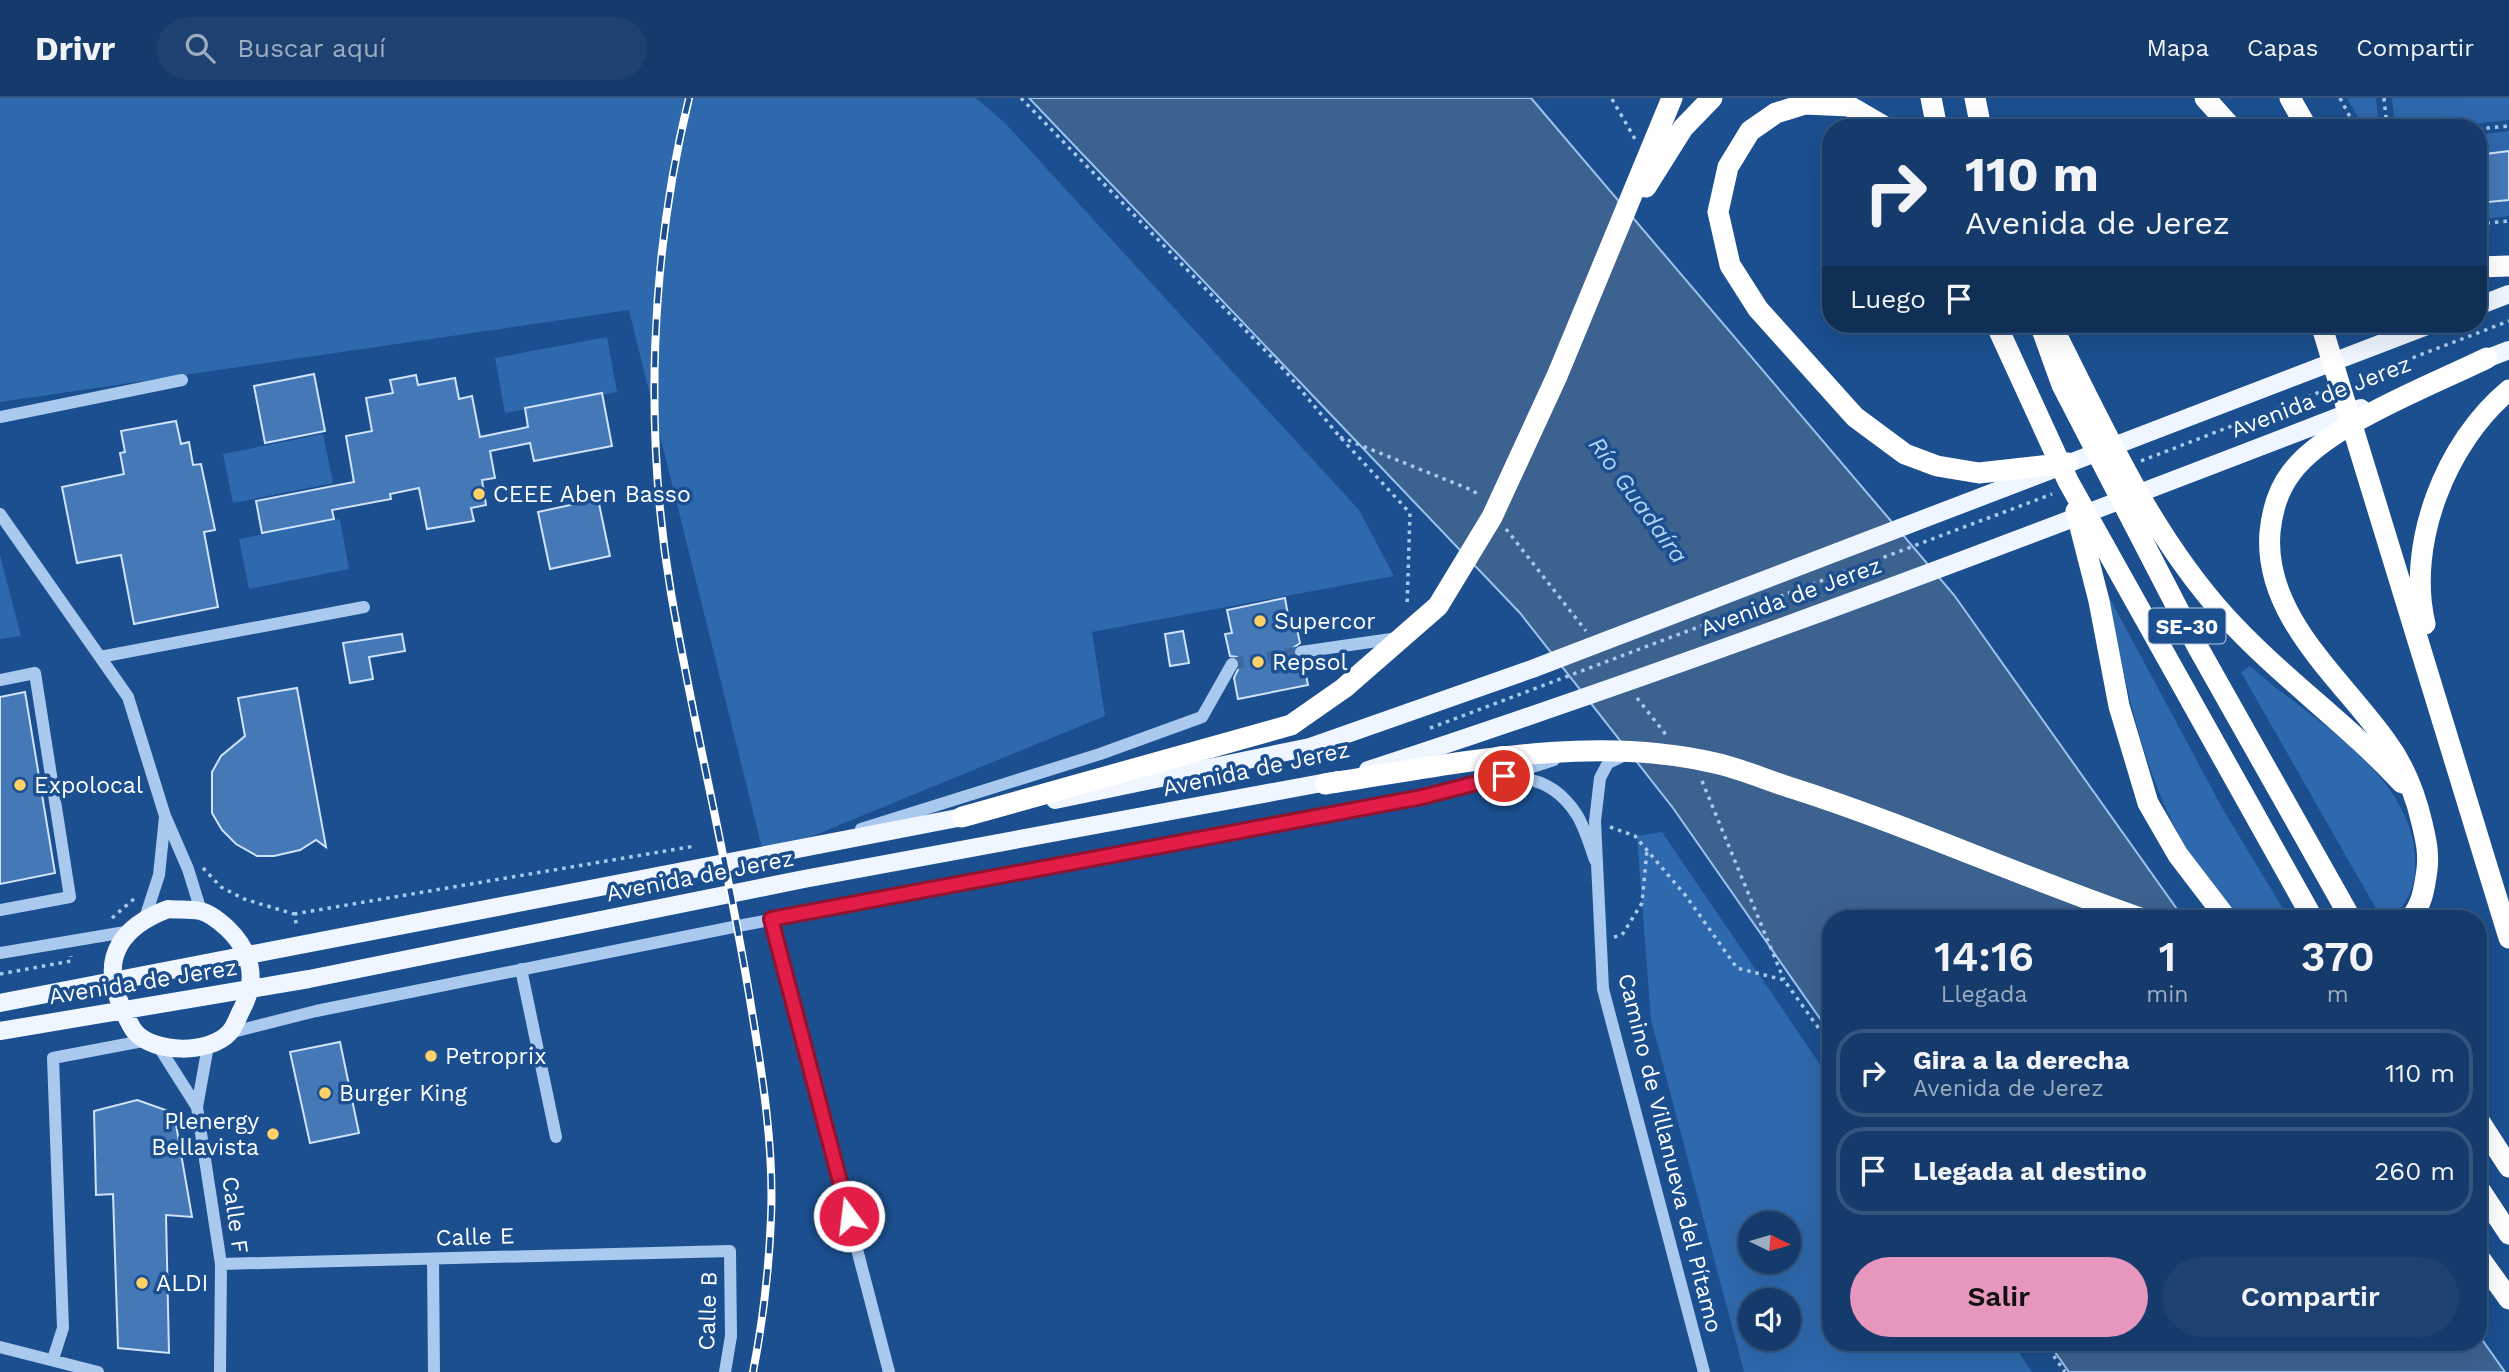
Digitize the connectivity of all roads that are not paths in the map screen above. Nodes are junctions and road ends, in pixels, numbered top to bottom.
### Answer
1 (1672, 98) edge
2 (1712, 98) edge
3 (1931, 98) edge
4 (1975, 98) edge
5 (2205, 98) edge
6 (2290, 98) edge
7 (1871, 119) edge
8 (1935, 119) edge
9 (1978, 119) edge
10 (2224, 119) edge
11 (2302, 119) edge
12 (1622, 225) junction
13 (2509, 266) edge
14 (2487, 267) edge
15 (2509, 294) edge
16 (2487, 303) edge
17 (2000, 333) edge
18 (2043, 333) edge
19 (2055, 333) edge
20 (2324, 333) edge
21 (2409, 333) edge
22 (2509, 350) edge
23 (2487, 359) junction
24 (182, 380) dead end
25 (2509, 390) edge
26 (0, 417) edge
27 (2064, 479) junction
28 (0, 514) edge
29 (364, 607) dead end
30 (1406, 637) junction
31 (1301, 652) tunnel mouth
32 (100, 657) junction
33 (1232, 664) dead end
34 (0, 680) edge
35 (1581, 752) junction
36 (1631, 753) junction
37 (2458, 766) junction
38 (1504, 776) junction
39 (1325, 784) junction
40 (2417, 800) junction
41 (165, 816) junction
42 (962, 817) junction
43 (799, 849) junction
44 (1595, 860) junction
45 (0, 910) edge
46 (2119, 910) edge
47 (2220, 910) edge
48 (2308, 910) edge
49 (2346, 910) edge
50 (2416, 910) edge
51 (201, 911) junction
52 (771, 919) junction
53 (138, 924) junction
54 (2509, 938) edge
55 (0, 953) edge
56 (248, 955) junction
57 (521, 969) junction
58 (111, 982) junction
59 (251, 988) junction
60 (0, 1003) edge
61 (122, 1009) junction
62 (0, 1031) edge
63 (229, 1033) junction
64 (152, 1042) junction
65 (208, 1046) junction
66 (197, 1107) junction
67 (2487, 1133) edge
68 (556, 1137) dead end
69 (2509, 1167) edge
70 (2487, 1201) edge
71 (2509, 1234) edge
72 (730, 1251) joint
73 (433, 1259) junction
74 (221, 1264) junction
75 (2487, 1268) edge
76 (2509, 1299) edge
77 (0, 1347) edge
78 (53, 1359) junction
79 (98, 1372) edge
80 (220, 1372) edge
81 (434, 1372) edge
82 (725, 1372) edge
83 (890, 1372) edge
84 (1704, 1372) edge

1 - 12 highway
2 - 12 highway
3 - 8 highway
4 - 9 highway
5 - 10 highway
6 - 11 highway
7 - 27 highway
12 - 30 highway
13 - 14 highway
15 - 16 main road
17 - 27 highway, SE-30
18 - 49 highway, SE-30
19 - 40 highway
20 - 37 highway
21 - 27 main road, Avenida de Jerez
22 - 23 main road, Avenida de Jerez
23 - 39 main road, Avenida de Jerez
23 - 40 highway
24 - 26 street
25 - 37 highway
27 - 42 main road, Avenida de Jerez
27 - 47 highway
27 - 48 highway, SE-30
28 - 32 street
29 - 32 street
30 - 31 street
30 - 42 highway
32 - 41 street
33 - 43 street
34 - 45 street
35 - 36 highway
35 - 38 street
35 - 39 highway
36 - 44 street
36 - 46 highway
37 - 54 highway
38 - 44 street
38 - 52 street
39 - 59 main road, Avenida de Jerez
40 - 50 highway
41 - 51 street
41 - 53 street
42 - 43 main road, Avenida de Jerez
43 - 56 main road, Avenida de Jerez
44 - 84 street, Camino de Villanueva del Pítamo
51 - 53 main road
51 - 56 main road
52 - 57 street
52 - 83 street
53 - 55 street
53 - 58 main road
56 - 58 main road, Avenida de Jerez
56 - 59 main road
57 - 63 street
57 - 68 street
58 - 60 main road, Avenida de Jerez
58 - 61 main road
59 - 61 main road, Avenida de Jerez
59 - 63 main road
61 - 62 main road, Avenida de Jerez
61 - 64 main road
63 - 65 main road
64 - 65 main road
64 - 66 street, Calle F
64 - 78 street
65 - 66 street, Calle F
66 - 74 street, Calle F
67 - 69 highway
70 - 71 highway
72 - 73 street, Calle E
72 - 82 street, Calle B
73 - 74 street, Calle E
73 - 81 street
74 - 80 street, Calle F
75 - 76 highway
77 - 78 street
78 - 79 street

